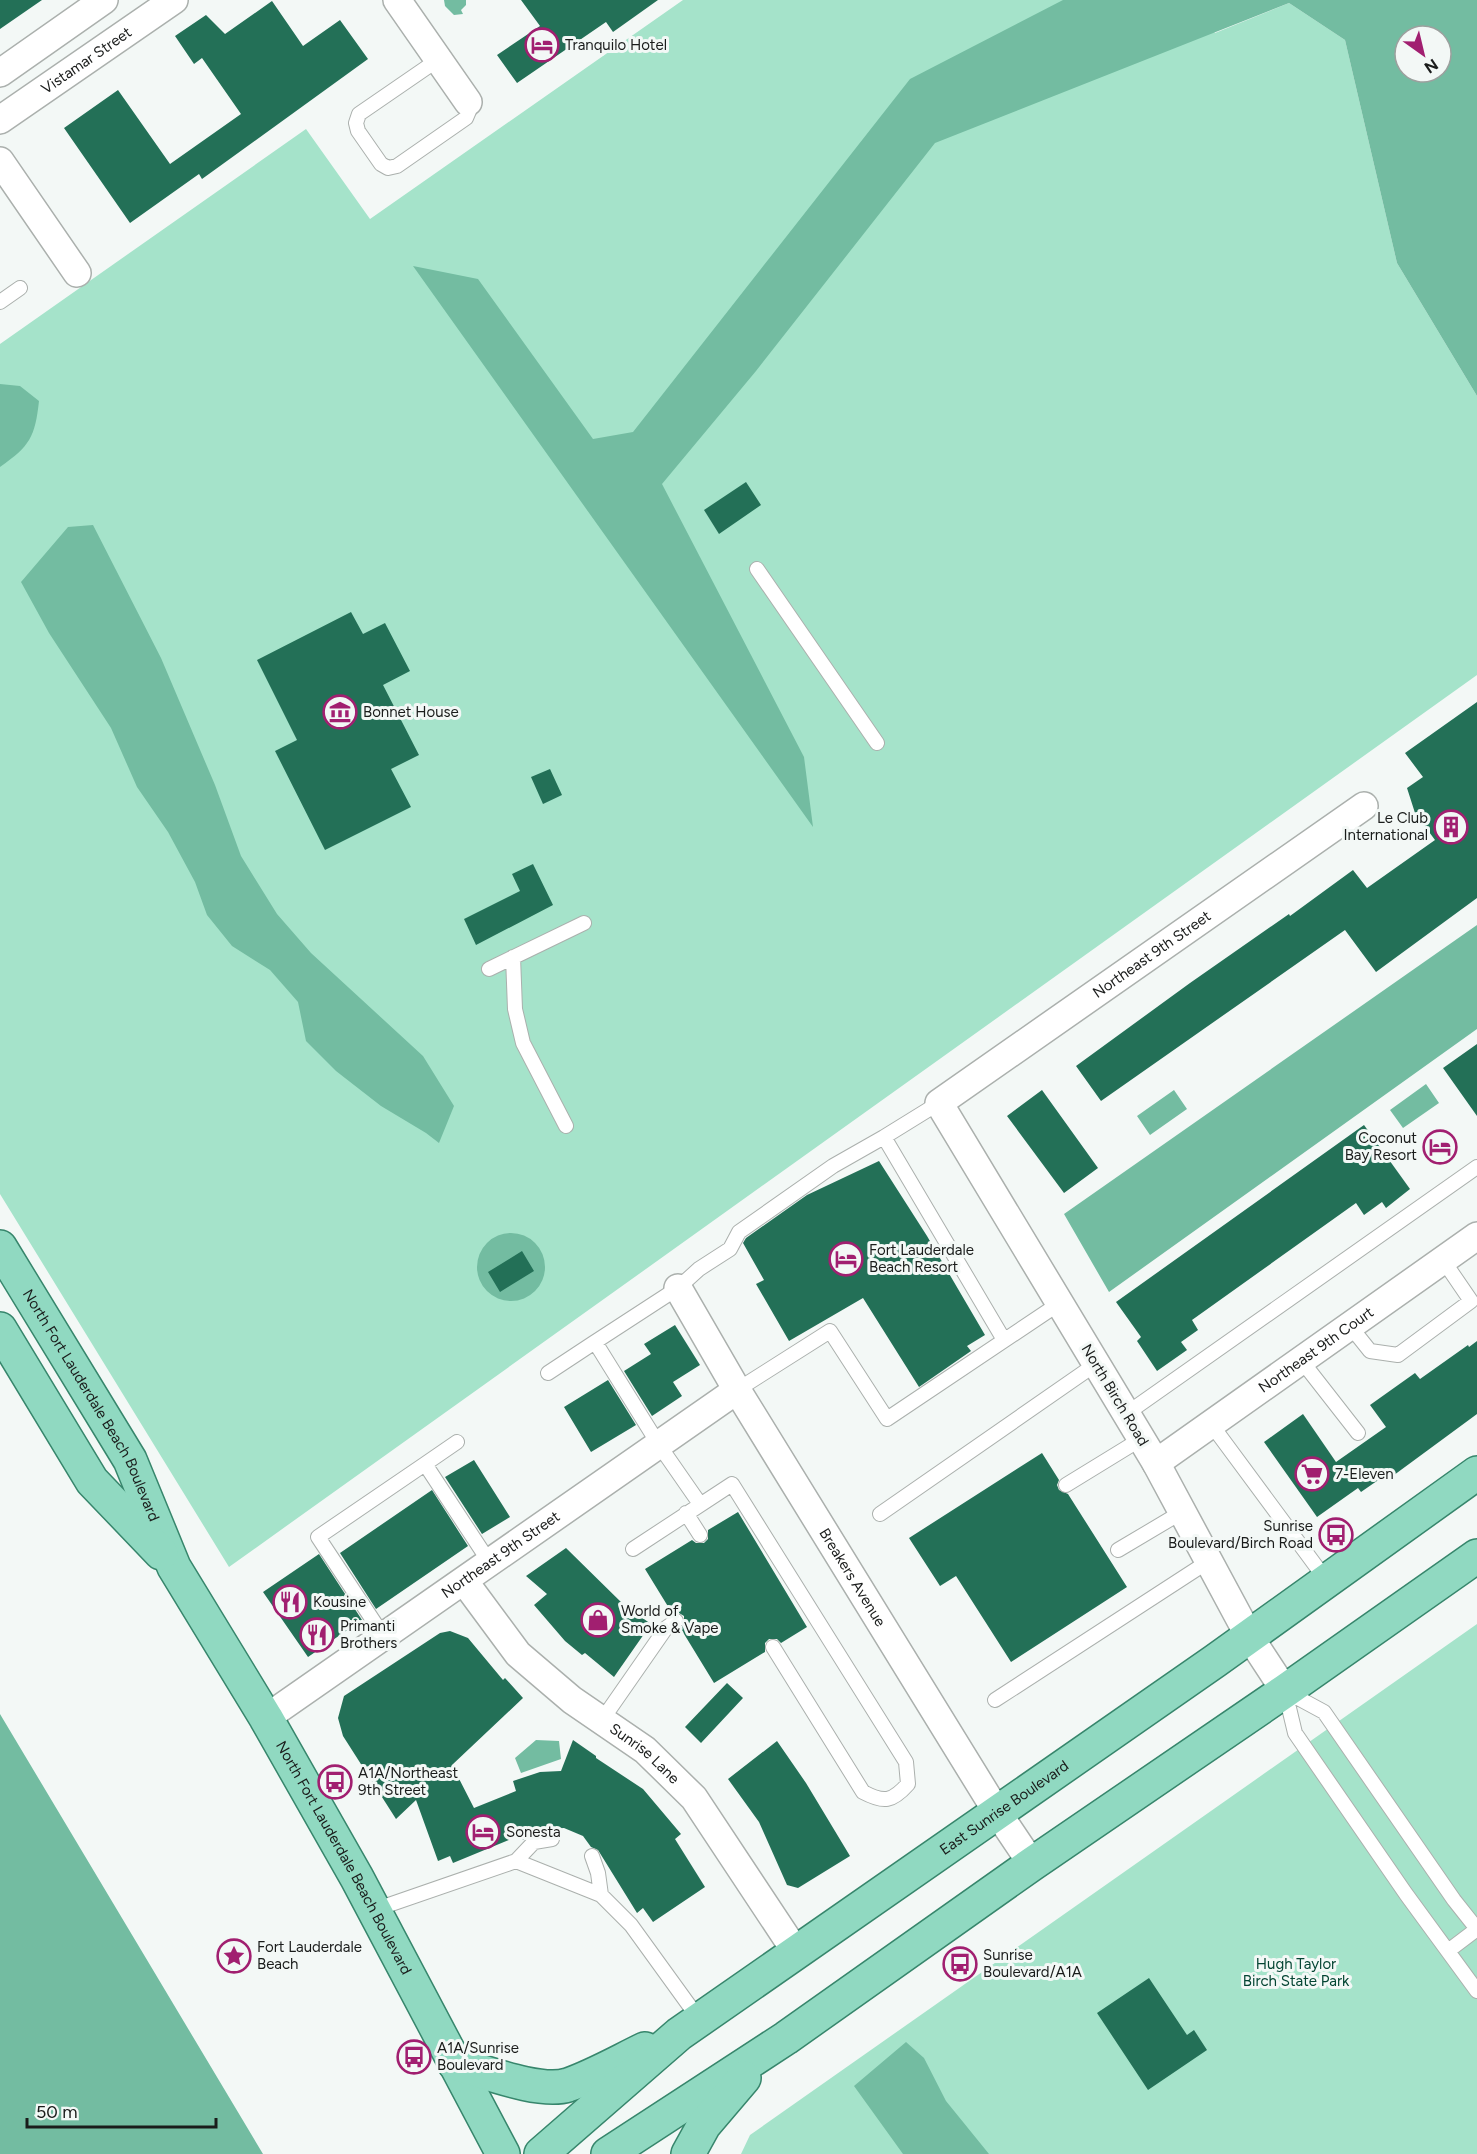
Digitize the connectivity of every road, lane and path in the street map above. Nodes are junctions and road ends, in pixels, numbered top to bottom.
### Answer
1 (104, 0) edge
2 (397, 0) edge
3 (157, 5) edge
4 (439, 59) junction
5 (0, 72) edge
6 (468, 102) joint
7 (0, 120) edge
8 (0, 161) edge
9 (77, 273) dead end
10 (20, 288) dead end
11 (0, 302) edge
12 (757, 569) dead end
13 (877, 743) dead end
14 (1364, 806) dead end
15 (584, 923) dead end
16 (513, 957) junction
17 (489, 969) dead end
18 (939, 1103) junction
19 (566, 1126) dead end
20 (885, 1137) junction
21 (1477, 1167) edge
22 (1477, 1236) edge
23 (0, 1247) edge
24 (1443, 1260) junction
25 (678, 1288) junction
26 (1060, 1303) junction
27 (1350, 1326) junction
28 (0, 1329) edge
29 (1004, 1340) junction
30 (595, 1342) junction
31 (1301, 1360) junction
32 (1096, 1364) junction
33 (548, 1373) dead end
34 (737, 1390) junction
35 (1126, 1414) junction
36 (1211, 1424) junction
37 (1358, 1433) dead end
38 (1142, 1439) junction
39 (457, 1442) dead end
40 (659, 1445) junction
41 (1156, 1463) junction
42 (425, 1464) junction
43 (1477, 1473) edge
44 (1066, 1485) dead end
45 (700, 1504) junction
46 (1182, 1512) junction
47 (686, 1513) junction
48 (880, 1514) dead end
49 (700, 1535) dead end
50 (633, 1549) dead end
51 (1118, 1550) dead end
52 (1477, 1556) edge
53 (1209, 1561) junction
54 (490, 1563) junction
55 (174, 1568) junction
56 (464, 1581) junction
57 (1327, 1581) junction
58 (676, 1621) dead end
59 (384, 1636) junction
60 (1249, 1636) junction
61 (772, 1647) dead end
62 (1285, 1691) junction
63 (995, 1700) dead end
64 (267, 1718) junction
65 (602, 1720) junction
66 (997, 1812) junction
67 (552, 1839) dead end
68 (592, 1856) dead end
69 (516, 1862) junction
70 (1032, 1864) junction
71 (601, 1895) junction
72 (374, 1910) junction
73 (1477, 1929) edge
74 (1448, 1951) junction
75 (796, 1952) junction
76 (1477, 1992) edge
77 (689, 2026) junction
78 (786, 2038) junction
79 (454, 2063) junction
80 (502, 2154) edge
81 (541, 2154) edge
82 (608, 2154) edge
83 (688, 2154) edge

1 - 5 street
2 - 4 street
3 - 7 street, Vistamar Street
4 - 6 street
4 - 6 lane
8 - 9 street
10 - 11 lane
12 - 13 lane
14 - 18 street, Northeast 9th Street
15 - 16 lane
16 - 17 lane
16 - 19 lane
18 - 20 lane
18 - 26 street, North Birch Road
20 - 25 lane
20 - 29 lane
21 - 35 lane
22 - 24 street, Northeast 9th Court
23 - 55 main road, North Fort Lauderdale Beach Boulevard
24 - 27 street, Northeast 9th Court
24 - 27 lane
25 - 30 lane
25 - 34 street, Breakers Avenue
26 - 29 lane
26 - 32 street, North Birch Road
27 - 31 street, Northeast 9th Court
28 - 55 main road, North Fort Lauderdale Beach Boulevard
29 - 34 lane
30 - 33 lane
30 - 40 lane
31 - 36 street, Northeast 9th Court
31 - 37 lane
32 - 35 street, North Birch Road
32 - 48 lane
34 - 40 street, Northeast 9th Street
34 - 66 street, Breakers Avenue
35 - 38 street, North Birch Road
36 - 41 street, Northeast 9th Court
36 - 57 lane
38 - 41 street, North Birch Road
38 - 44 lane
39 - 42 lane
40 - 45 lane
40 - 54 street, Northeast 9th Street
41 - 46 street, North Birch Road
42 - 54 lane
42 - 59 lane
43 - 57 main road, East Sunrise Boulevard
45 - 47 lane
45 - 61 lane
46 - 51 lane
46 - 53 street, North Birch Road
47 - 49 lane
47 - 50 lane
52 - 62 main road
53 - 60 street, North Birch Road
53 - 63 lane
54 - 56 street, Northeast 9th Street
55 - 64 main road, North Fort Lauderdale Beach Boulevard
56 - 59 street, Northeast 9th Street
56 - 65 street, Sunrise Lane
57 - 60 main road, East Sunrise Boulevard
58 - 65 lane
59 - 64 street, Northeast 9th Street
60 - 62 street, North Birch Road
60 - 66 main road, East Sunrise Boulevard
62 - 70 main road
62 - 73 lane
62 - 74 lane
64 - 72 main road, North Fort Lauderdale Beach Boulevard
65 - 75 street, Sunrise Lane
66 - 70 street, Breakers Avenue
66 - 75 main road, East Sunrise Boulevard
67 - 69 lane
68 - 71 lane
69 - 71 lane
69 - 72 lane
70 - 78 main road
71 - 77 lane
72 - 79 main road, North Fort Lauderdale Beach Boulevard
73 - 74 lane
74 - 76 lane
75 - 77 main road, East Sunrise Boulevard
77 - 79 main road
77 - 81 main road, East Sunrise Boulevard
78 - 82 main road
78 - 83 main road
79 - 80 main road, North Fort Lauderdale Beach Boulevard

